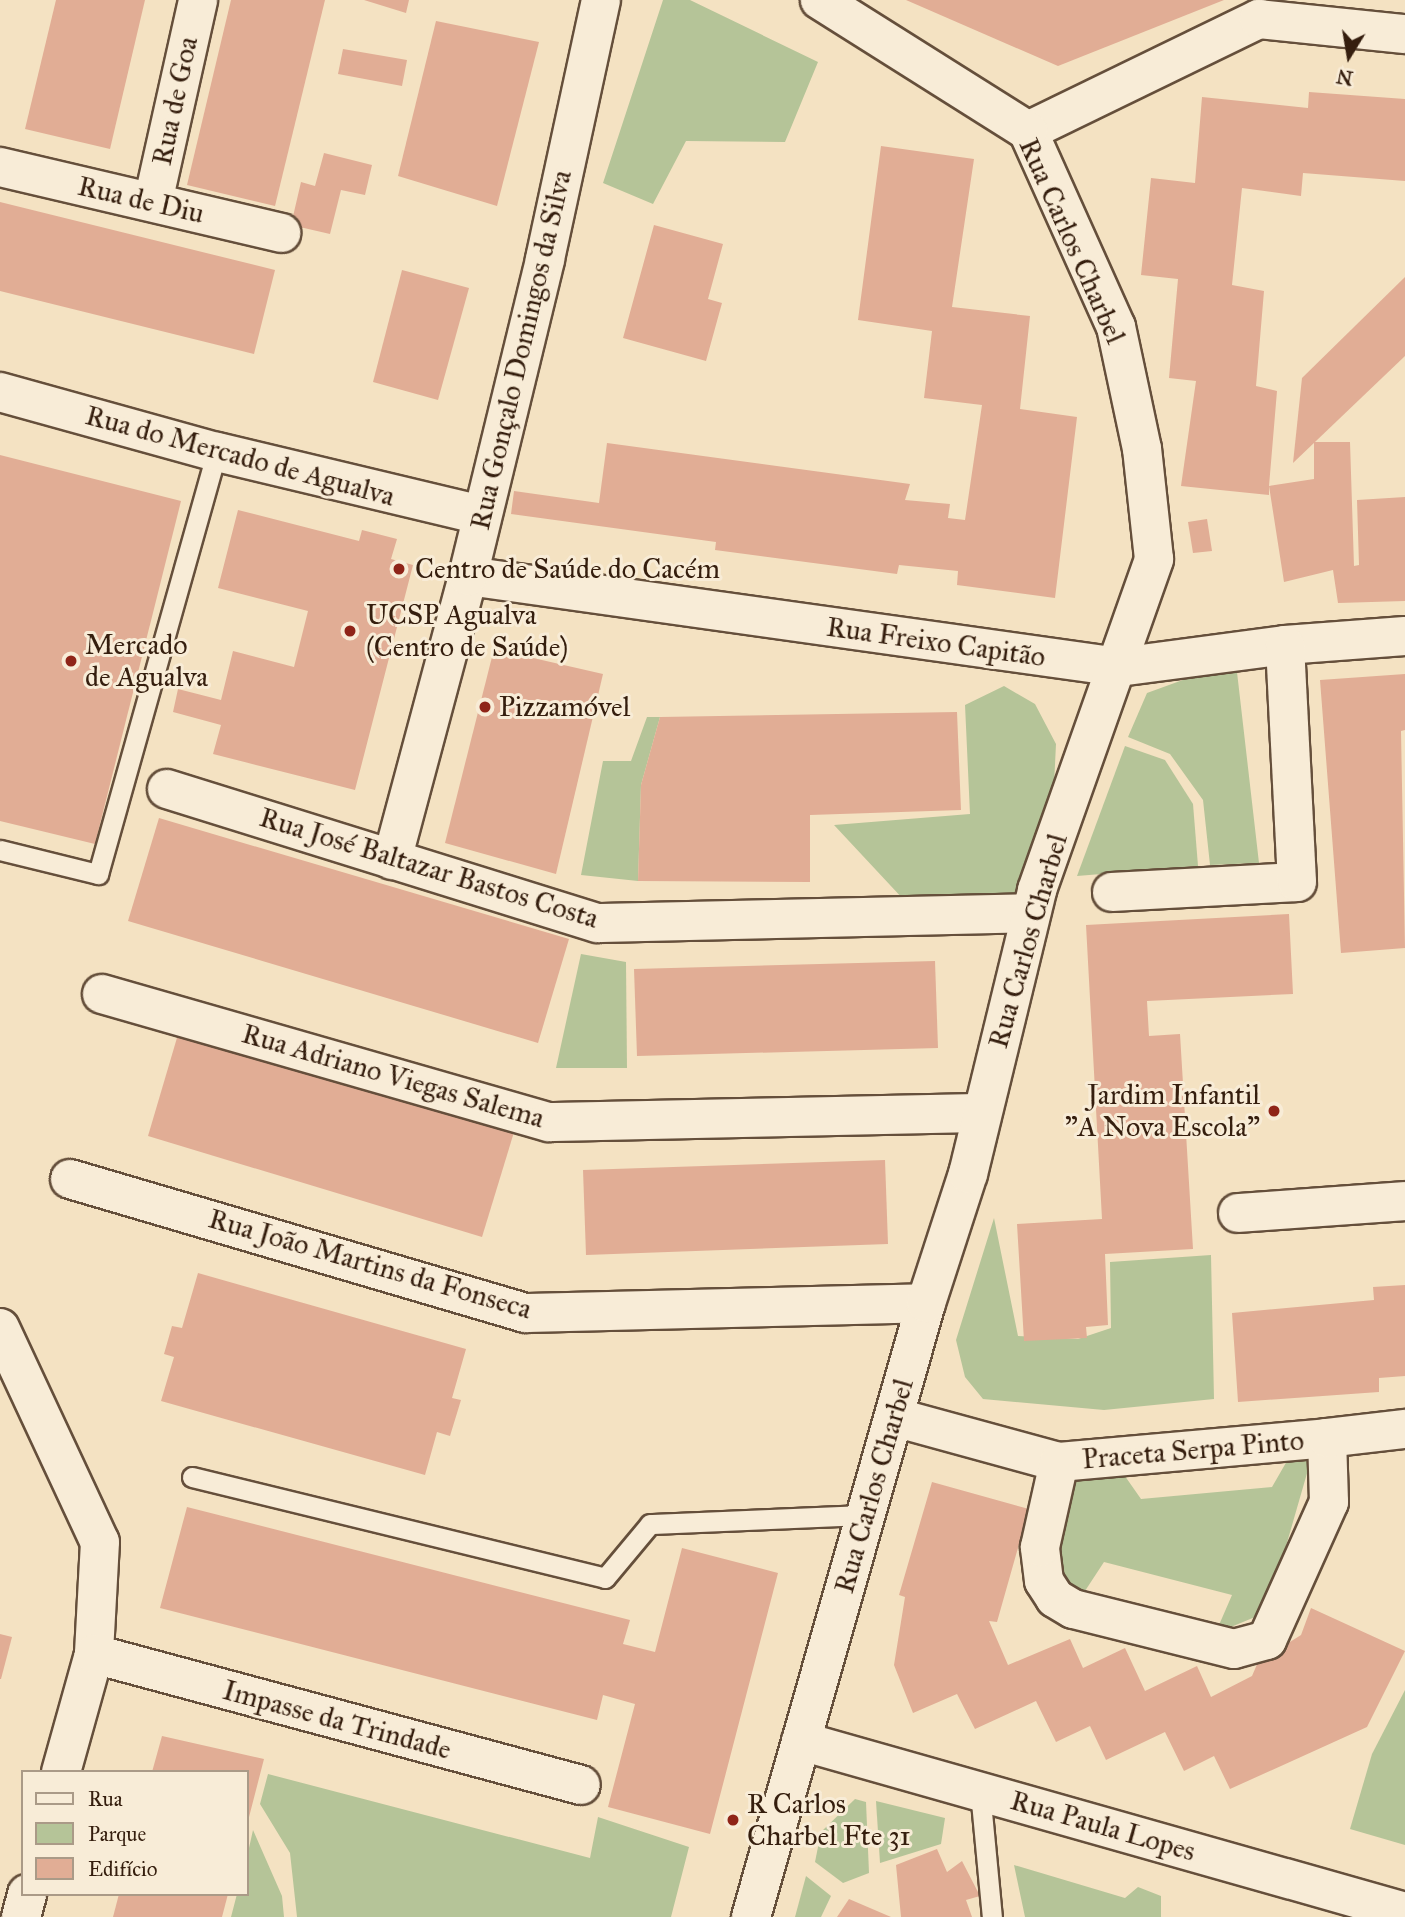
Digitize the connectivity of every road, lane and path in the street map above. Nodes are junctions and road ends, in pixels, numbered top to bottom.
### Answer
1 (198, 0) edge
2 (601, 0) edge
3 (820, 0) edge
4 (1263, 9) edge
5 (1405, 34) edge
6 (1028, 131) junction
7 (0, 167) edge
8 (153, 202) junction
9 (281, 233) dead end
10 (0, 392) edge
11 (217, 452) junction
12 (482, 515) junction
13 (468, 576) junction
14 (1405, 636) edge
15 (1285, 645) junction
16 (1119, 667) junction
17 (167, 789) dead end
18 (0, 850) edge
19 (392, 860) junction
20 (1112, 892) dead end
21 (1031, 913) junction
22 (102, 994) dead end
23 (982, 1112) junction
24 (71, 1179) dead end
25 (1405, 1201) edge
26 (1238, 1213) dead end
27 (926, 1303) junction
28 (0, 1328) edge
29 (894, 1417) junction
30 (1405, 1429) edge
31 (1327, 1438) junction
32 (1059, 1462) junction
33 (192, 1477) dead end
34 (866, 1515) junction
35 (94, 1654) junction
36 (801, 1741) junction
37 (62, 1770) edge
38 (581, 1785) dead end
39 (980, 1791) junction
40 (26, 1896) edge
41 (1398, 1907) edge
42 (21, 1917) edge
43 (751, 1917) edge
44 (992, 1917) edge

1 - 8 street, Rua de Goa
2 - 12 street, Rua Gonçalo Domingos da Silva
3 - 6 street, Rua Carlos Charbel
4 - 5 street
4 - 6 street
6 - 16 street, Rua Carlos Charbel
7 - 8 street, Rua de Diu
8 - 9 street, Rua de Diu
10 - 11 street, Rua do Mercado de Agualva
11 - 12 street, Rua do Mercado de Agualva
11 - 18 lane
12 - 13 street, Rua Gonçalo Domingos da Silva
13 - 16 street, Rua Freixo Capitão
13 - 19 street, Rua Gonçalo Domingos da Silva
14 - 15 street, Rua Freixo Capitão
15 - 16 street, Rua Freixo Capitão
15 - 20 street
16 - 21 street, Rua Carlos Charbel
17 - 19 street, Rua José Baltazar Bastos Costa
19 - 21 street, Rua José Baltazar Bastos Costa
21 - 23 street, Rua Carlos Charbel
22 - 23 street, Rua Adriano Viegas Salema
23 - 27 street, Rua Carlos Charbel
24 - 27 street, Rua João Martins da Fonseca
25 - 26 street
27 - 29 street, Rua Carlos Charbel
28 - 35 street
29 - 32 street, Praceta Serpa Pinto
29 - 34 street, Rua Carlos Charbel
30 - 31 street, Praceta Serpa Pinto
31 - 32 street, Praceta Serpa Pinto
31 - 32 street, Praceta Serpa Pinto
33 - 34 lane
34 - 36 street, Rua Carlos Charbel
35 - 37 street
35 - 38 street, Impasse da Trindade
36 - 39 street, Rua Paula Lopes
36 - 43 street, Rua Carlos Charbel
39 - 41 street, Rua Paula Lopes
39 - 44 lane
40 - 42 street

